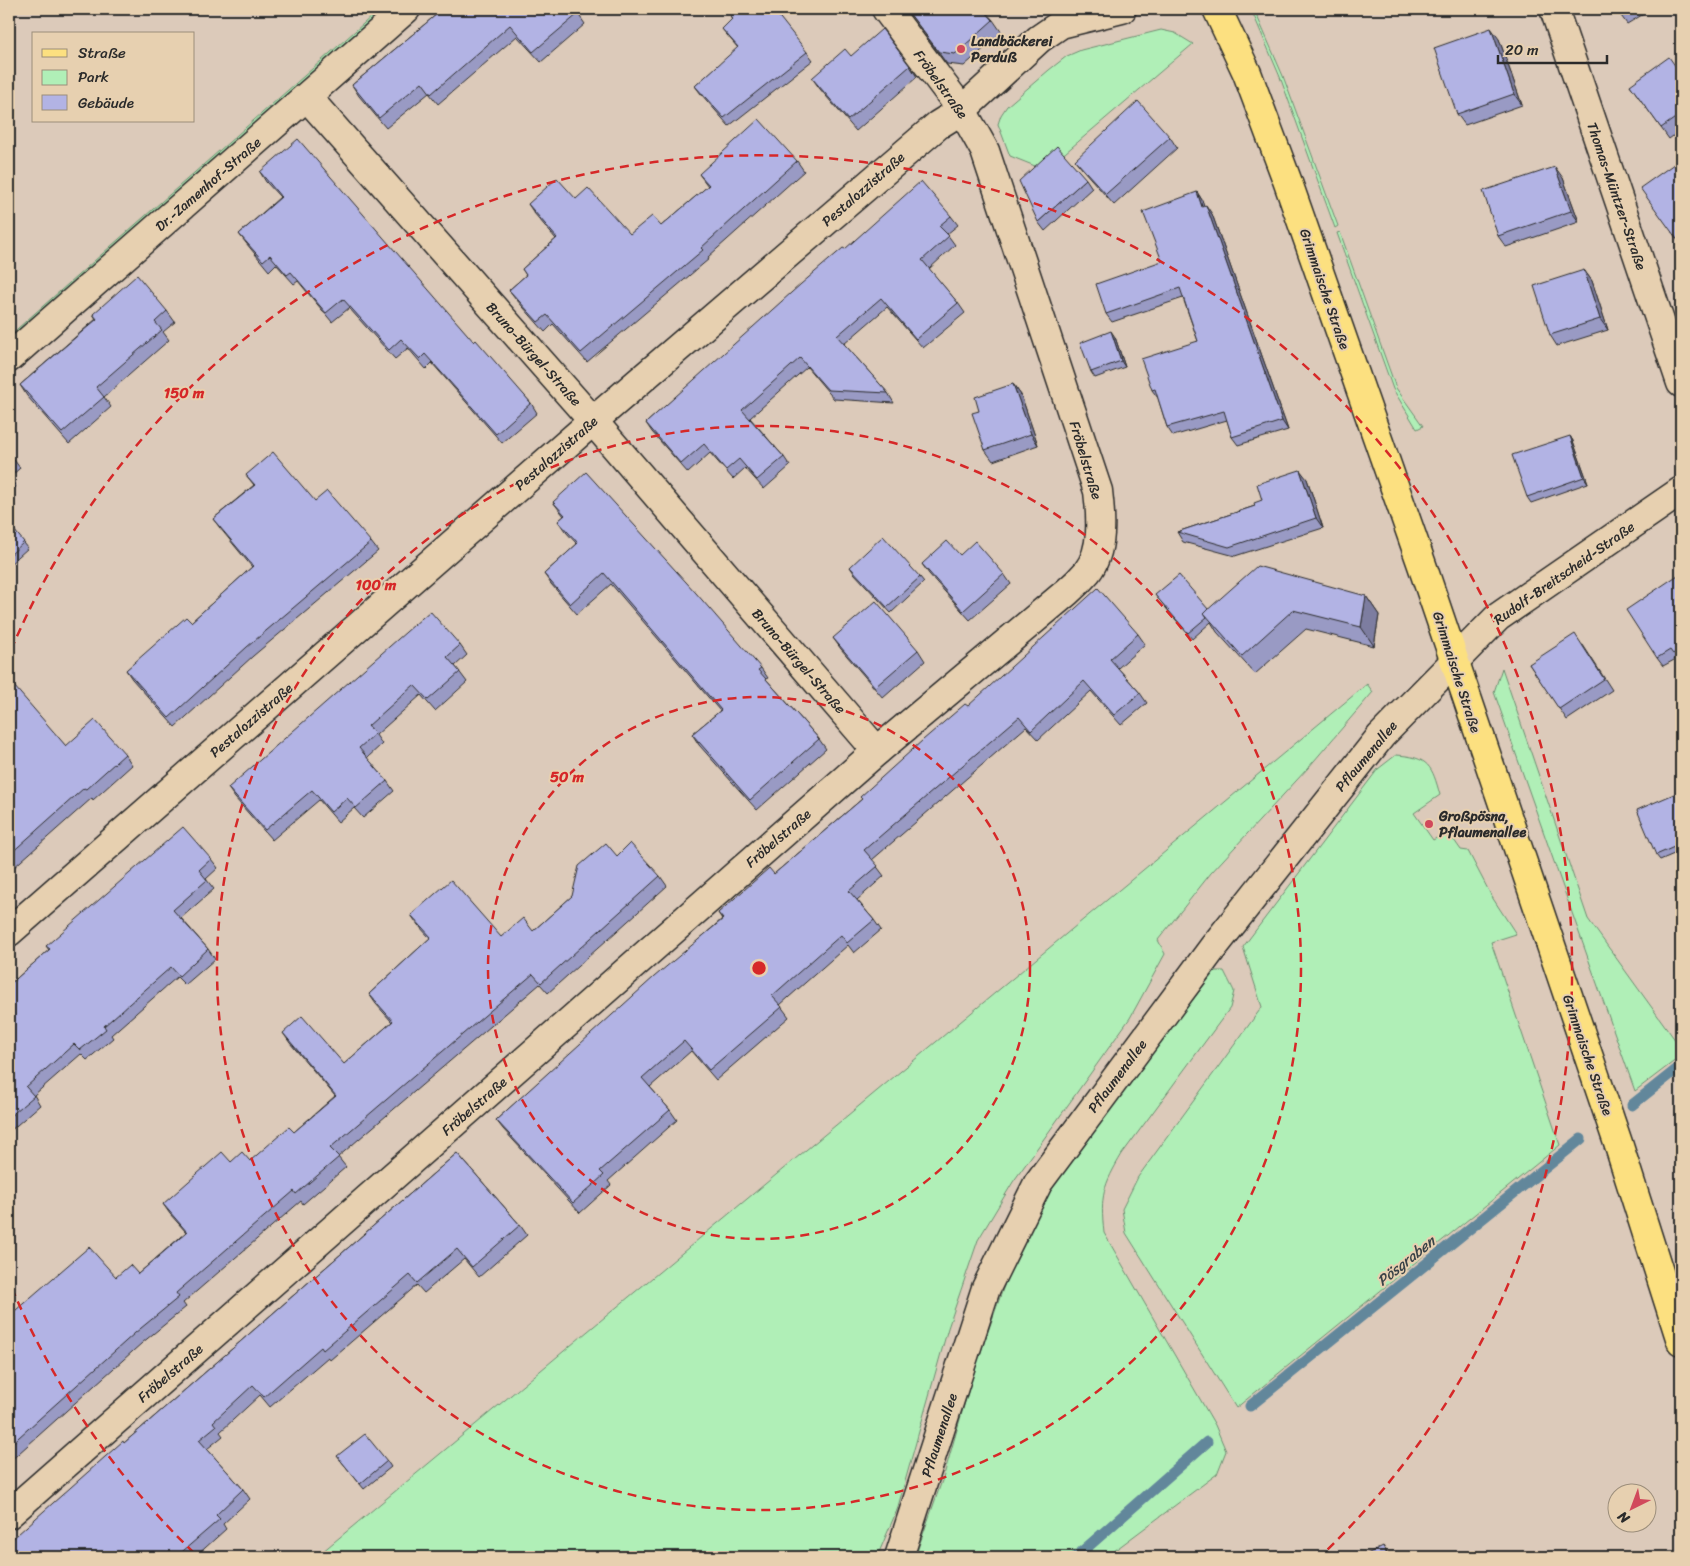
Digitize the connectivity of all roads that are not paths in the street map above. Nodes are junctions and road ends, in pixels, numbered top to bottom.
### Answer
1 (406, 9) edge
2 (886, 9) edge
3 (1217, 9) edge
4 (1554, 9) edge
5 (1111, 10) edge
6 (306, 97) junction
7 (962, 110) junction
8 (9, 358) edge
9 (1681, 383) edge
10 (593, 421) junction
11 (1681, 491) edge
12 (1453, 662) junction
13 (877, 751) junction
14 (9, 932) edge
15 (1681, 1341) edge
16 (9, 1514) edge
17 (899, 1557) edge

1 - 6 street, Dr.-Zamenhof-Straße
2 - 7 street, Fröbelstraße
3 - 12 main road, Grimmaische Straße
4 - 9 street, Thomas-Müntzer-Straße
5 - 7 street, Pestalozzistraße
6 - 8 street, Dr.-Zamenhof-Straße
6 - 10 street, Bruno-Bürgel-Straße
7 - 10 street, Pestalozzistraße
7 - 13 street, Fröbelstraße
10 - 13 street, Bruno-Bürgel-Straße
10 - 14 street, Pestalozzistraße
11 - 12 street, Rudolf-Breitscheid-Straße
12 - 15 main road, Grimmaische Straße
12 - 17 street, Pflaumenallee
13 - 16 street, Fröbelstraße

